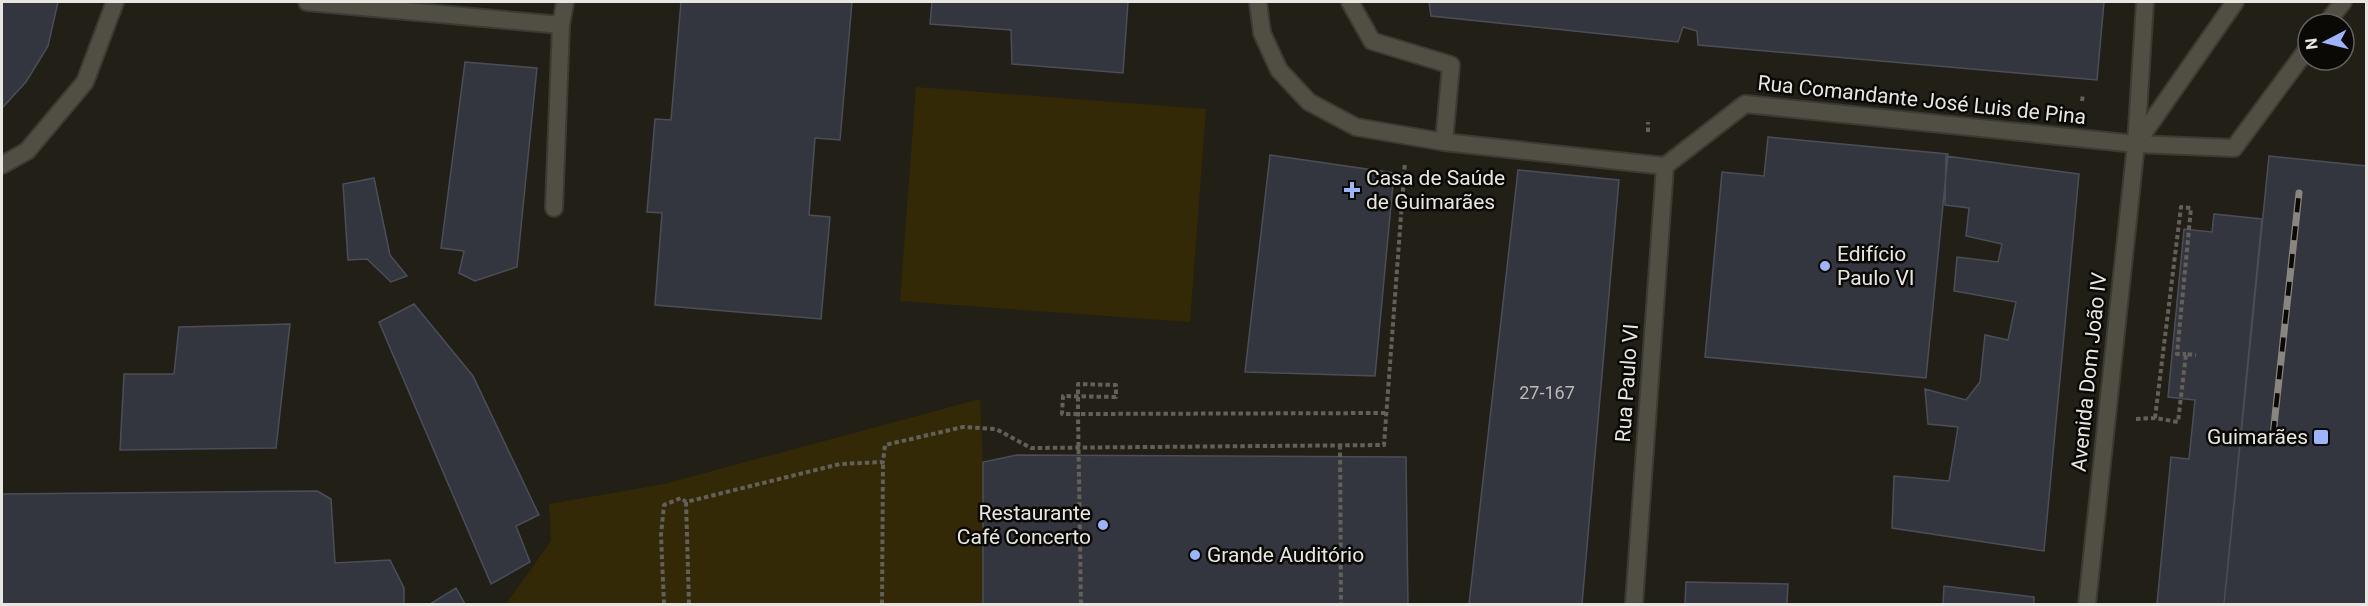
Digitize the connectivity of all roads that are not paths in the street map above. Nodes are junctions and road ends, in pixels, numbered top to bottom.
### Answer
1 (115, 2) edge
2 (307, 2) edge
3 (565, 2) edge
4 (1258, 2) edge
5 (1350, 2) edge
6 (2145, 2) edge
7 (2235, 2) edge
8 (561, 25) junction
9 (2296, 64) edge
10 (1443, 142) junction
11 (2136, 144) junction
12 (2, 165) edge
13 (1665, 165) junction
14 (554, 208) dead end
15 (1634, 604) edge
16 (2087, 604) edge

1 - 12 street
2 - 8 street
3 - 8 street
4 - 10 street
5 - 10 street
6 - 11 street, Avenida Dom João IV
7 - 11 street, Avenida Dom João IV
8 - 14 street
9 - 11 street, Rua Comandante José Luis de Pina
10 - 13 street
11 - 13 street, Rua Comandante José Luis de Pina
11 - 16 street, Avenida Dom João IV
13 - 15 street, Rua Paulo VI

